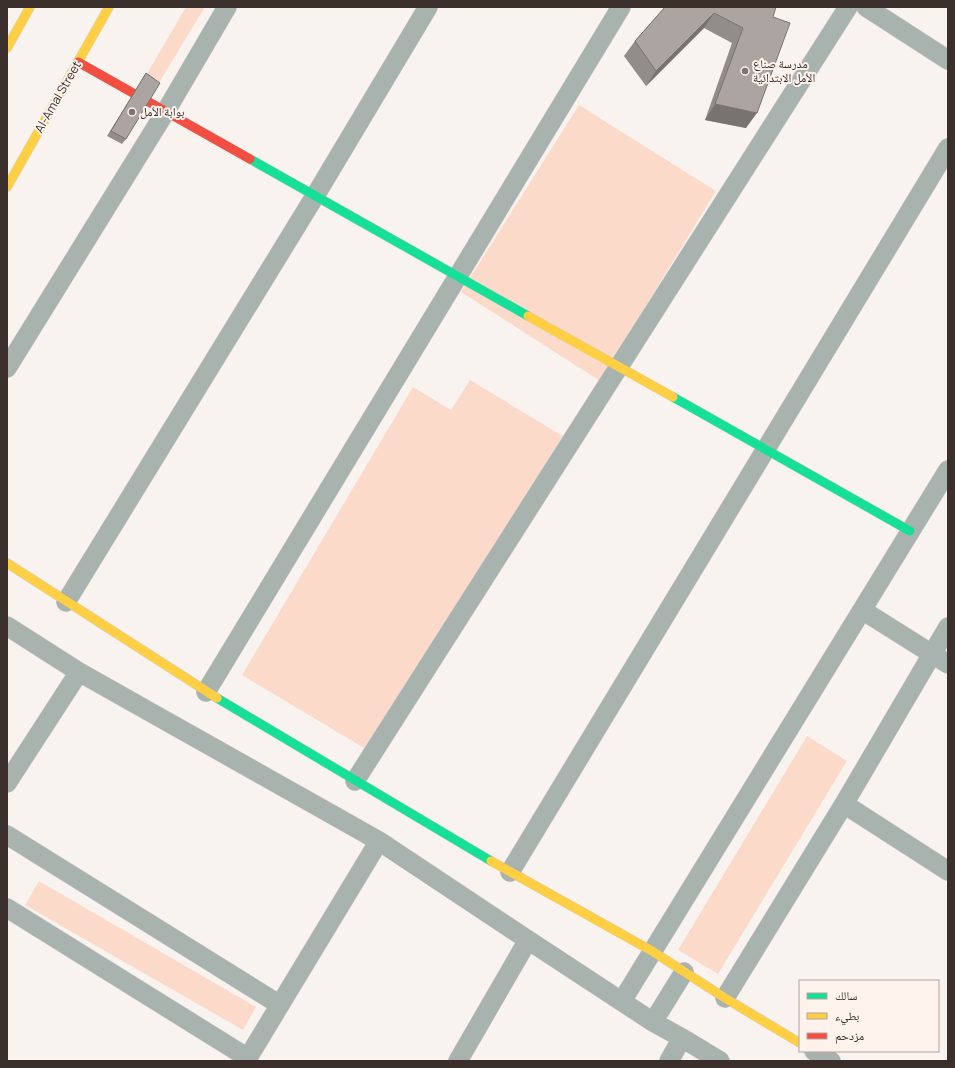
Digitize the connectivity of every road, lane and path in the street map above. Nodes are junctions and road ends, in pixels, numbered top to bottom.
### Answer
1 (30, 7) edge
2 (109, 7) edge
3 (227, 7) edge
4 (428, 7) edge
5 (621, 7) edge
6 (848, 7) edge
7 (866, 7) edge
8 (7, 48) edge
9 (948, 60) edge
10 (78, 62) junction
11 (166, 111) junction
12 (948, 148) edge
13 (7, 187) edge
14 (315, 196) junction
15 (458, 276) junction
16 (619, 367) junction
17 (7, 368) edge
18 (765, 450) junction
19 (948, 470) edge
20 (910, 531) junction
21 (7, 563) edge
22 (66, 602) junction
23 (862, 610) junction
24 (7, 626) edge
25 (948, 627) edge
26 (932, 654) junction
27 (948, 664) edge
28 (79, 672) junction
29 (206, 692) junction
30 (355, 781) junction
31 (7, 784) edge
32 (844, 804) junction
33 (7, 836) edge
34 (379, 841) junction
35 (948, 871) edge
36 (510, 872) junction
37 (7, 908) edge
38 (528, 940) junction
39 (652, 951) junction
40 (684, 972) junction
41 (725, 998) junction
42 (622, 1001) junction
43 (280, 1005) junction
44 (653, 1022) junction
45 (682, 1038) junction
46 (799, 1042) edge
47 (816, 1052) edge
48 (247, 1060) edge
49 (458, 1061) edge
50 (669, 1061) edge
51 (720, 1061) edge
52 (831, 1061) edge

1 - 8 street
2 - 10 street, Al-Amal Street
3 - 11 street
4 - 14 street
5 - 15 street
6 - 16 street
7 - 9 street
10 - 11 street
10 - 13 street, Al-Amal Street
11 - 14 street
11 - 17 street
12 - 18 street
14 - 15 street
14 - 22 street
15 - 16 street
15 - 29 street
16 - 18 street
16 - 30 street
18 - 20 street
18 - 36 street
19 - 20 street
20 - 23 street
21 - 22 street
22 - 29 street
23 - 26 street
23 - 39 street
24 - 28 street
25 - 26 street
26 - 27 street
26 - 32 street
28 - 31 street
28 - 34 street
29 - 30 street
30 - 36 street
32 - 35 street
32 - 41 street
33 - 43 street
34 - 38 street
34 - 43 street
36 - 39 street
37 - 48 street
38 - 42 street
38 - 49 street
39 - 40 street
39 - 42 street
40 - 41 street
40 - 44 street
41 - 46 street
42 - 44 street
43 - 48 street
44 - 45 street
45 - 50 street
45 - 51 street
47 - 52 street

